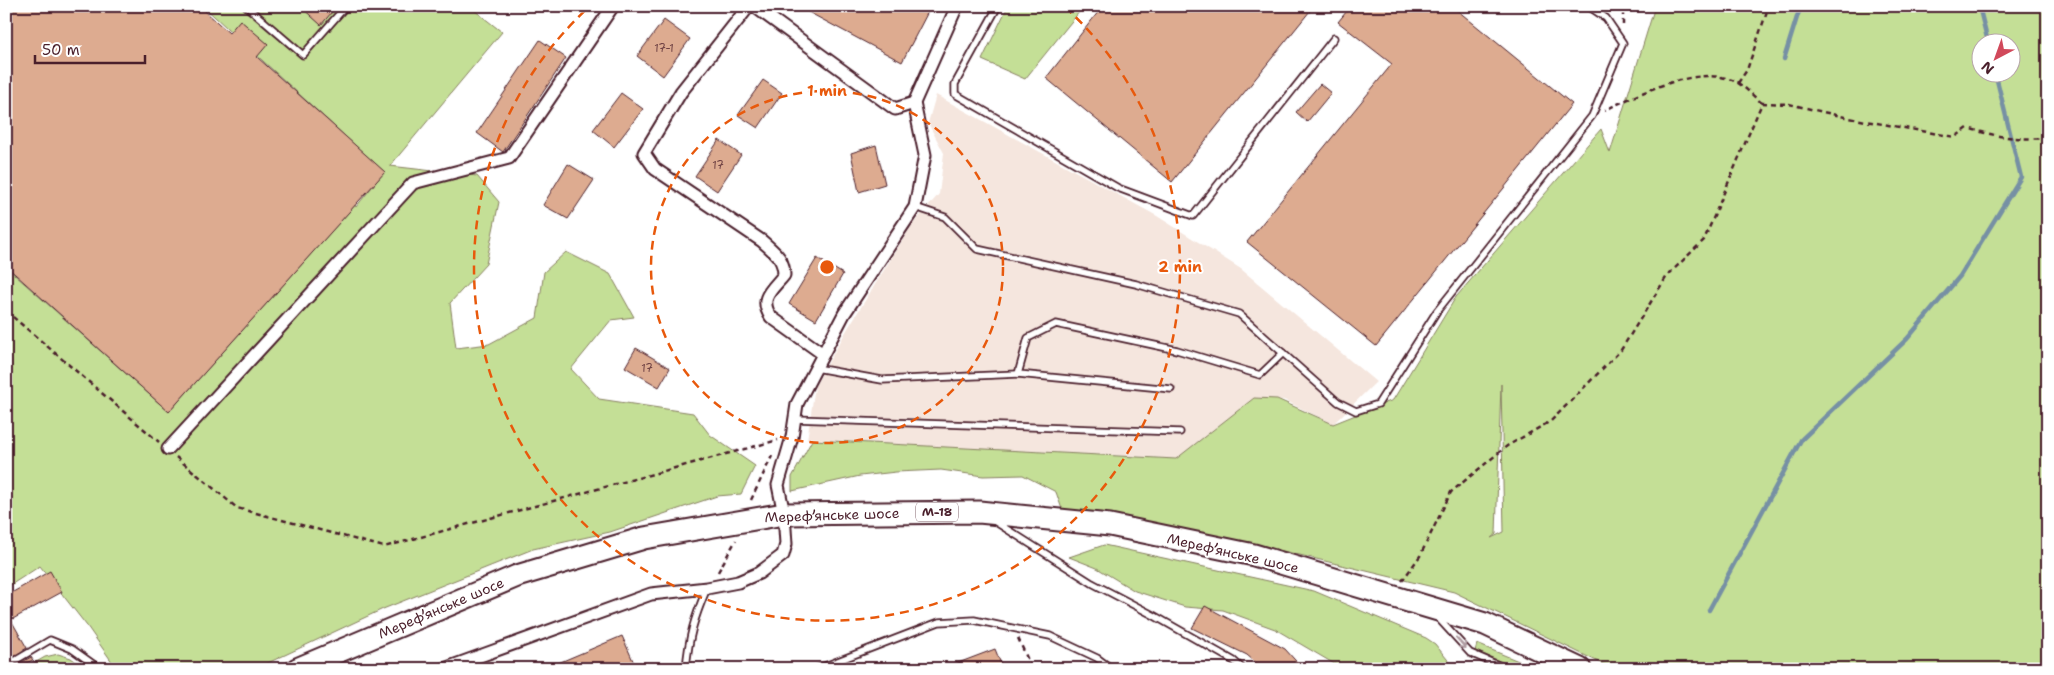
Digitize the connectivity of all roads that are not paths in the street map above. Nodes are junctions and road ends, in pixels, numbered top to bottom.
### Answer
1 (246, 6) edge
2 (346, 6) edge
3 (613, 6) edge
4 (749, 6) edge
5 (754, 6) edge
6 (958, 6) edge
7 (998, 6) edge
8 (1588, 6) edge
9 (1334, 38) dead end
10 (914, 103) junction
11 (915, 207) junction
12 (1283, 353) junction
13 (823, 354) junction
14 (816, 368) junction
15 (1018, 374) junction
16 (1171, 389) dead end
17 (795, 420) junction
18 (1180, 432) dead end
19 (168, 450) road end
20 (979, 512) junction
21 (784, 514) junction
22 (707, 588) junction
23 (1428, 607) junction
24 (6, 666) edge
25 (100, 669) edge
26 (297, 669) edge
27 (444, 669) edge
28 (686, 669) edge
29 (817, 669) edge
30 (1112, 669) edge
31 (1243, 669) edge
32 (1507, 669) edge
33 (1580, 669) edge

1 - 2 lane
3 - 19 street
4 - 13 street
5 - 10 street
6 - 10 street
7 - 9 lane
8 - 12 lane
10 - 11 street
11 - 12 lane
11 - 13 street
12 - 15 lane
13 - 14 street
14 - 15 lane
14 - 17 street
15 - 16 lane
17 - 18 lane
17 - 21 street
20 - 21 highway, Мереф’янське шосе / М-18
20 - 23 highway, Мереф’янське шосе / М-18
20 - 31 lane
21 - 22 street
21 - 26 highway, Мереф’янське шосе / М-18
22 - 27 street
22 - 28 lane
23 -> 32 lane
23 - 33 highway, Мереф’янське шосе / М-18
24 - 25 lane
29 - 30 lane

